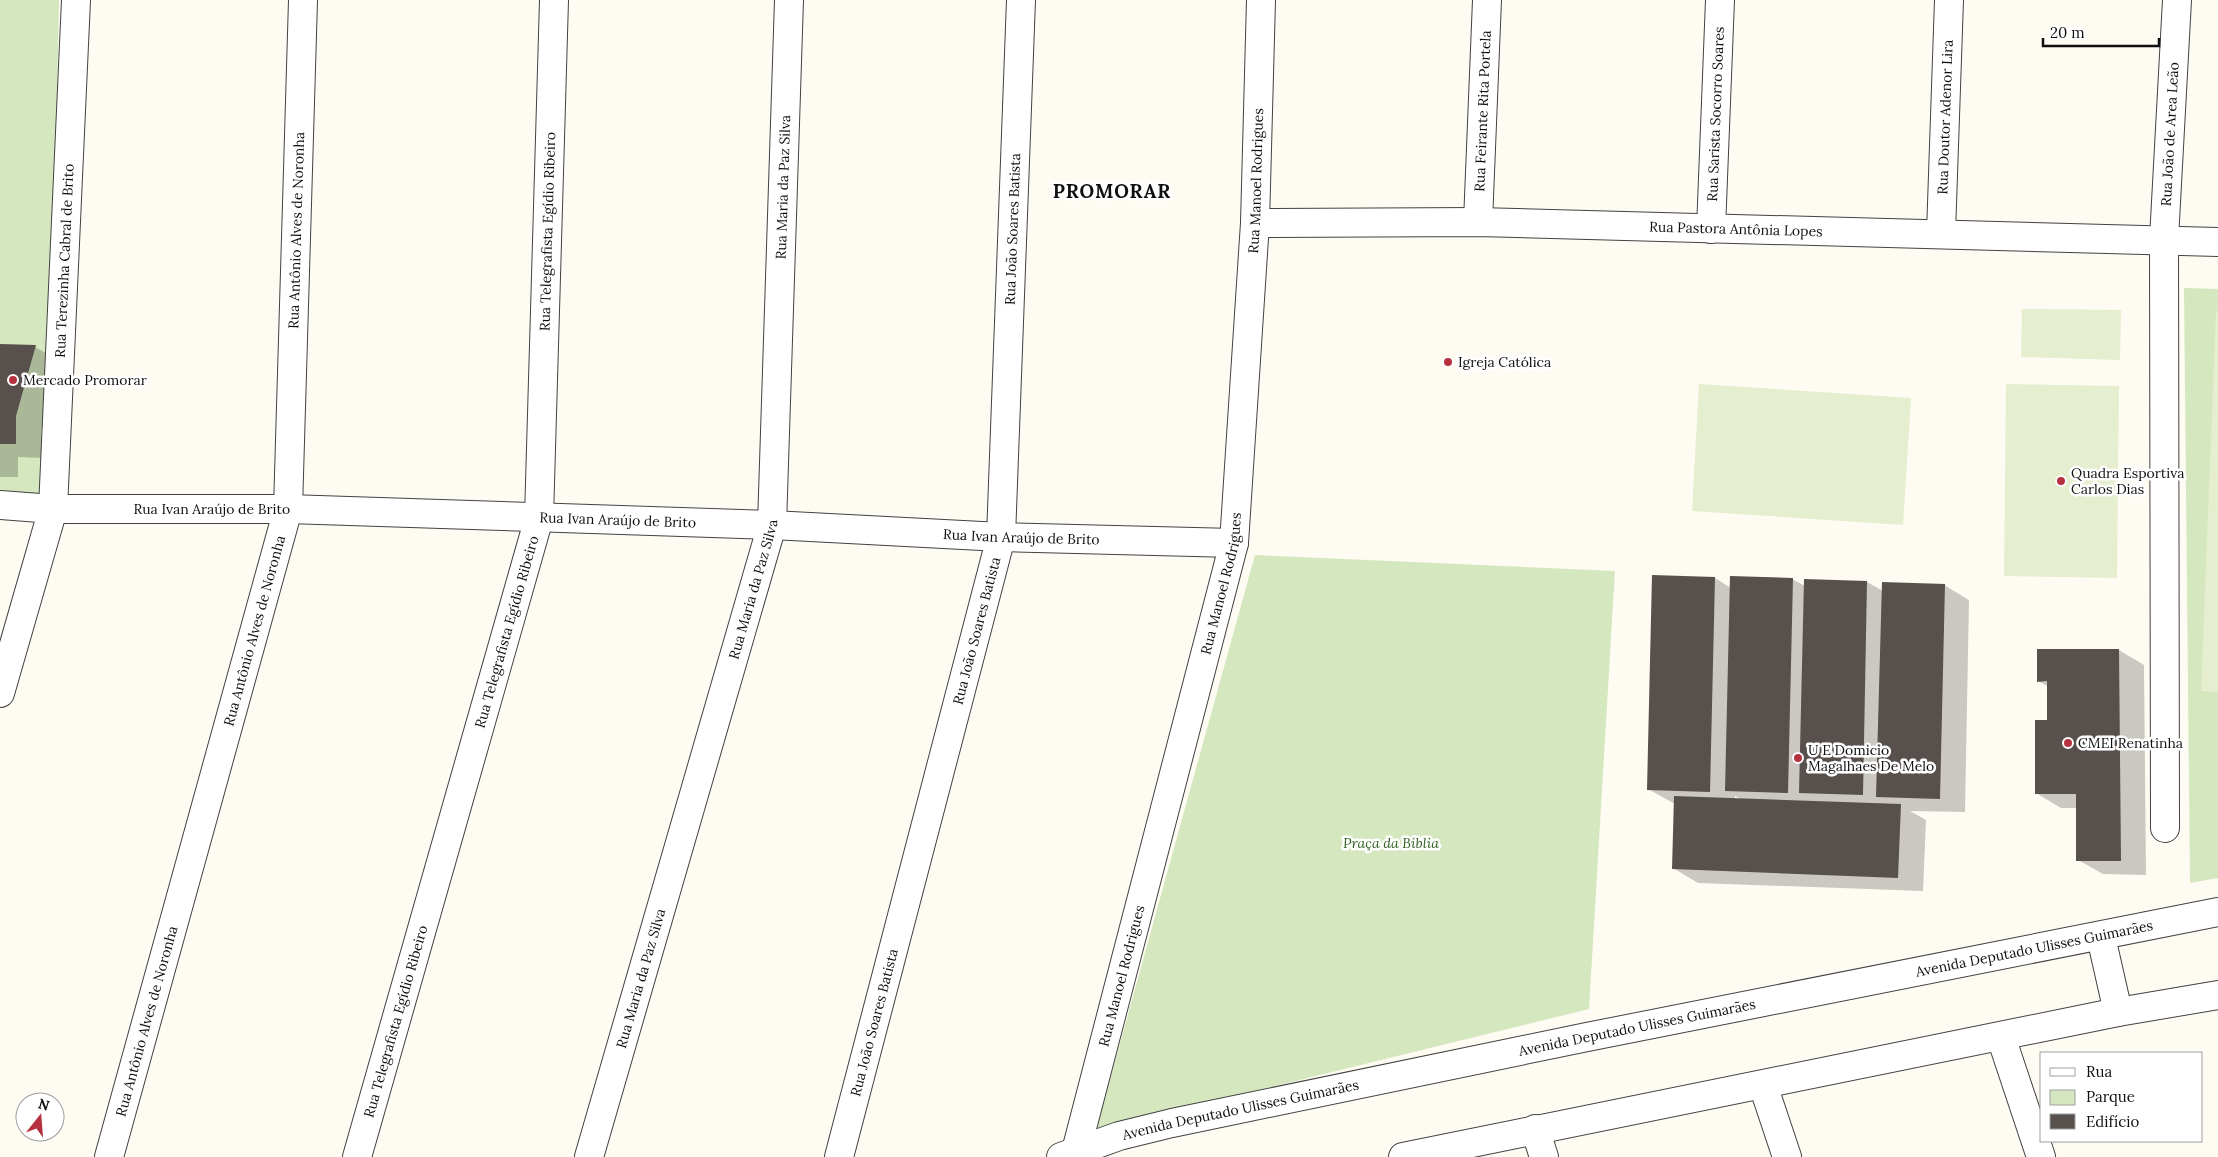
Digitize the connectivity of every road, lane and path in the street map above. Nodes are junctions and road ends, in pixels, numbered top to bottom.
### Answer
1 (76, 0) edge
2 (303, 0) edge
3 (554, 0) edge
4 (789, 0) edge
5 (1021, 0) edge
6 (1261, 0) edge
7 (1487, 0) edge
8 (1720, 0) edge
9 (1949, 0) edge
10 (2177, 0) edge
11 (1478, 222) junction
12 (1255, 223) junction
13 (1711, 229) junction
14 (1941, 233) junction
15 (2164, 239) junction
16 (2218, 242) edge
17 (0, 505) edge
18 (53, 509) junction
19 (288, 509) junction
20 (539, 518) junction
21 (772, 525) junction
22 (1000, 537) junction
23 (1234, 543) junction
24 (0, 693) edge
25 (2165, 828) dead end
26 (2218, 912) edge
27 (2101, 937) junction
28 (2218, 995) edge
29 (2118, 1012) junction
30 (2001, 1037) junction
31 (1763, 1085) junction
32 (1535, 1129) junction
33 (1068, 1154) edge
34 (109, 1157) edge
35 (357, 1157) edge
36 (589, 1157) edge
37 (839, 1157) edge
38 (1403, 1157) edge
39 (1544, 1157) edge
40 (1787, 1157) edge
41 (2041, 1157) edge

1 - 18 street, Rua Terezinha Cabral de Brito
2 - 19 street, Rua Antônio Alves de Noronha
3 - 20 street, Rua Telegrafista Egídio Ribeiro
4 - 21 street, Rua Maria da Paz Silva
5 - 22 street, Rua João Soares Batista
6 - 12 street, Rua Manoel Rodrigues
7 - 11 street, Rua Feirante Rita Portela
8 - 13 street, Rua Sarista Socorro Soares
9 - 14 street, Rua Doutor Adenor Lira
10 - 15 street, Rua João de Area Leão
11 - 12 street, Rua Pastora Antônia Lopes
11 - 13 street, Rua Pastora Antônia Lopes
12 - 23 street, Rua Manoel Rodrigues
13 - 14 street, Rua Pastora Antônia Lopes
14 - 15 street, Rua Pastora Antônia Lopes
15 - 16 street, Rua Pastora Antônia Lopes
15 - 25 street, Rua João de Area Leão
17 - 18 street, Rua Ivan Araújo de Brito
18 - 19 street, Rua Ivan Araújo de Brito
18 - 24 street, Rua Terezinha Cabral de Brito
19 - 20 street, Rua Ivan Araújo de Brito
19 - 34 street, Rua Antônio Alves de Noronha
20 - 21 street, Rua Ivan Araújo de Brito
20 - 35 street, Rua Telegrafista Egídio Ribeiro
21 - 22 street, Rua Ivan Araújo de Brito
21 - 36 street, Rua Maria da Paz Silva
22 - 23 street, Rua Ivan Araújo de Brito
22 - 37 street, Rua João Soares Batista
23 - 33 street, Rua Manoel Rodrigues
26 - 27 street, Avenida Deputado Ulisses Guimarães
27 - 29 street
27 - 33 street, Avenida Deputado Ulisses Guimarães
28 - 29 street
29 - 30 street
30 - 31 street
30 - 41 street
31 - 32 street
31 - 40 street
32 - 38 street
32 - 39 street

